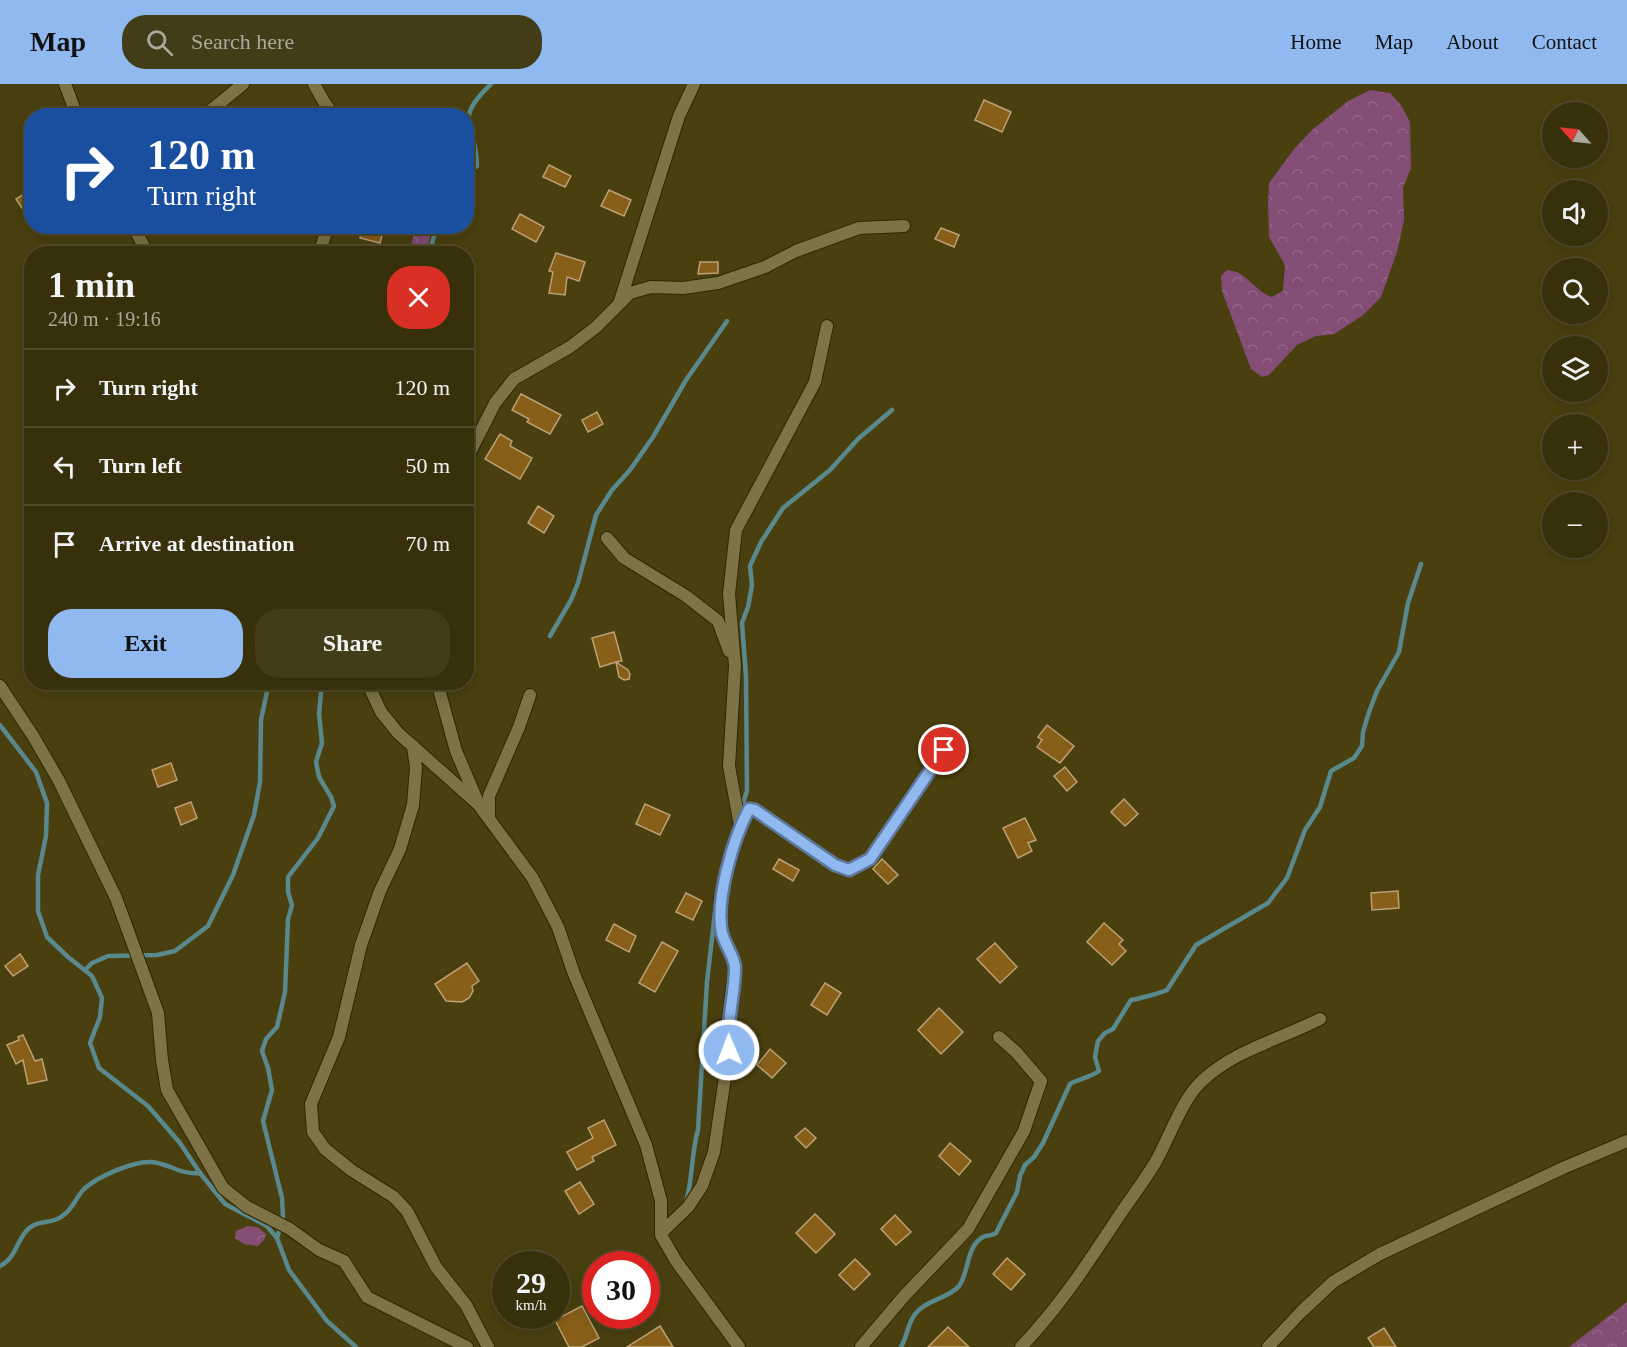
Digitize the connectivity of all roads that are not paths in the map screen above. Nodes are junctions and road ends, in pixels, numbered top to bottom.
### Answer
1 (65, 84) edge
2 (243, 84) edge
3 (314, 84) edge
4 (694, 84) edge
5 (74, 108) edge
6 (214, 108) edge
7 (329, 108) edge
8 (904, 226) dead end
9 (620, 302) junction
10 (827, 326) dead end
11 (474, 445) edge
12 (607, 538) dead end
13 (735, 666) junction
14 (0, 686) edge
15 (371, 690) edge
16 (439, 690) edge
17 (530, 695) dead end
18 (952, 739) dead end
19 (413, 746) junction
20 (478, 804) junction
21 (489, 818) junction
22 (740, 826) junction
23 (1320, 1019) dead end
24 (999, 1037) dead end
25 (1627, 1141) edge
26 (661, 1233) junction
27 (467, 1347) edge
28 (488, 1347) edge
29 (739, 1347) edge
30 (861, 1347) edge
31 (1021, 1347) edge
32 (1268, 1347) edge

1 - 5 street
2 - 6 street
3 - 7 street
4 - 9 street
8 - 9 street
9 - 11 street
10 - 13 street
12 - 13 street
13 - 22 street
14 - 27 street
15 - 19 street
16 - 20 street
17 - 21 street
18 - 22 street
19 - 20 street
19 - 28 street
20 - 21 street
21 - 26 street
22 - 26 street
23 - 31 street
24 - 30 street
25 - 32 street
26 - 29 street

